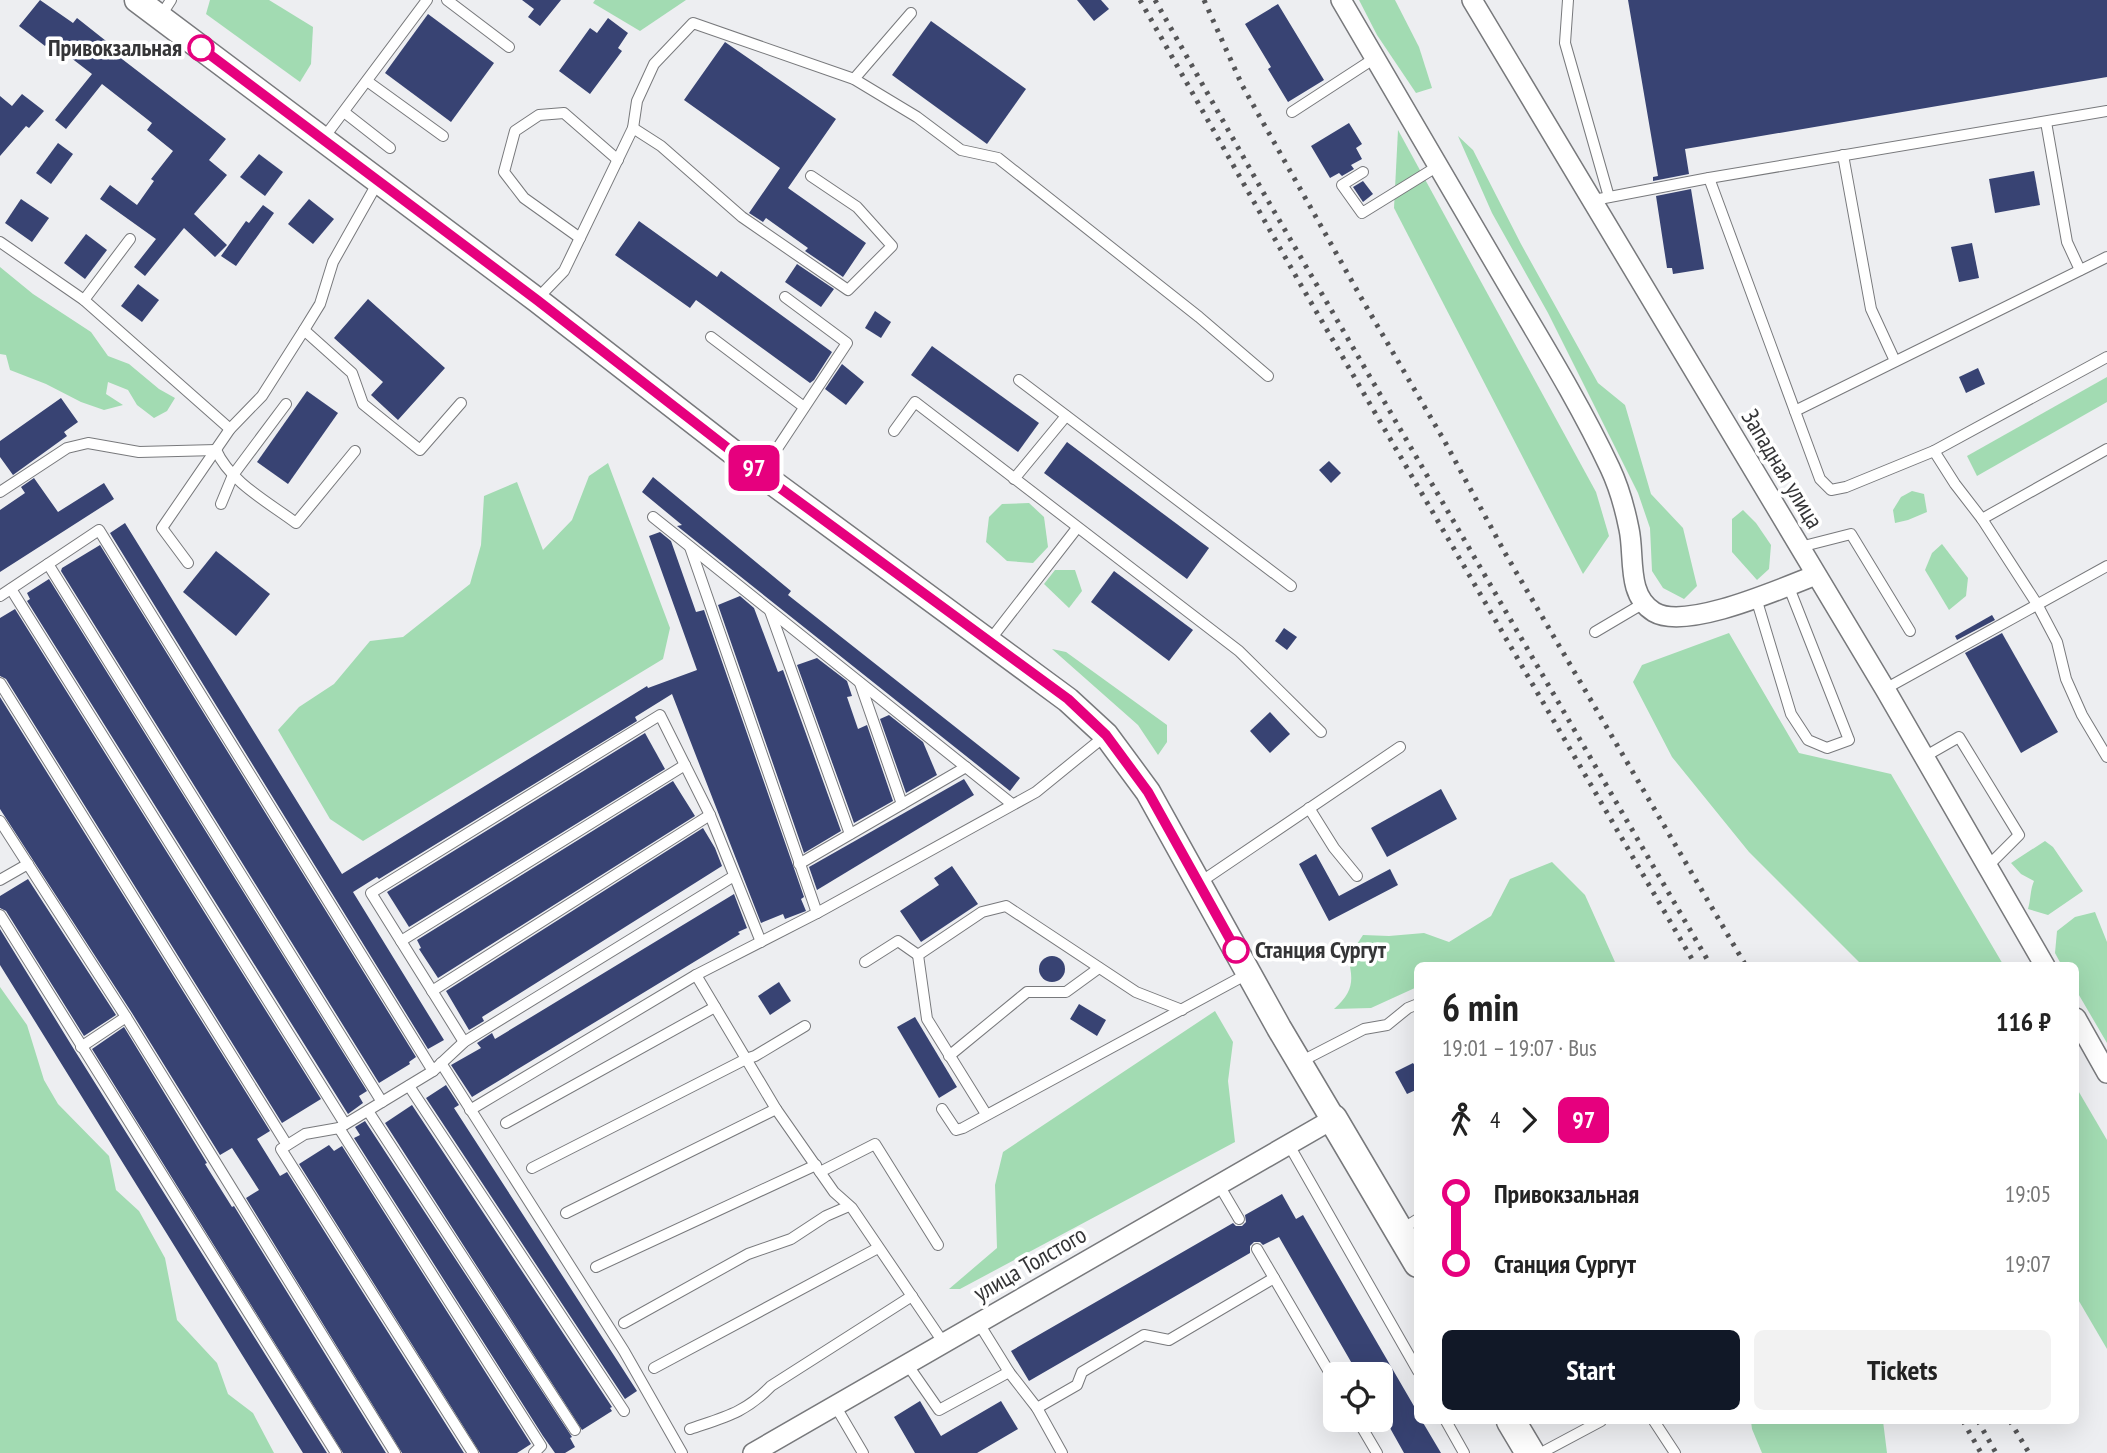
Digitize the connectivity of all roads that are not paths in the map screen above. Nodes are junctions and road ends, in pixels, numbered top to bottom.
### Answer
1 (137, 0) edge
2 (427, 0) edge
3 (447, 0) edge
4 (1341, 0) edge
5 (1472, 0) edge
6 (1569, 0) edge
7 (165, 8) edge
8 (911, 13) dead end
9 (509, 47) dead end
10 (1375, 58) junction
11 (854, 79) junction
12 (367, 81) junction
13 (2107, 111) edge
14 (344, 112) junction
15 (1292, 112) dead end
16 (2046, 122) junction
17 (633, 128) junction
18 (443, 136) dead end
19 (323, 139) junction
20 (390, 148) dead end
21 (1843, 155) junction
22 (618, 160) junction
23 (1438, 166) junction
24 (1363, 172) dead end
25 (811, 176) dead end
26 (1709, 178) junction
27 (379, 181) junction
28 (1601, 198) junction
29 (580, 238) junction
30 (130, 239) dead end
31 (0, 242) edge
32 (2107, 257) edge
33 (2080, 270) junction
34 (785, 298) dead end
35 (84, 300) junction
36 (537, 300) junction
37 (304, 330) junction
38 (711, 337) dead end
39 (2107, 358) edge
40 (1895, 361) junction
41 (1268, 376) dead end
42 (1019, 380) dead end
43 (461, 403) dead end
44 (286, 404) dead end
45 (804, 407) junction
46 (1795, 411) junction
47 (1066, 415) junction
48 (230, 429) junction
49 (894, 431) dead end
50 (2107, 449) edge
51 (216, 450) junction
52 (355, 451) dead end
53 (1934, 451) junction
54 (761, 474) junction
55 (233, 475) junction
56 (1013, 479) junction
57 (0, 492) edge
58 (221, 504) dead end
59 (653, 517) dead end
60 (1982, 519) junction
61 (1077, 528) junction
62 (689, 546) junction
63 (1799, 547) junction
64 (188, 563) dead end
65 (48, 564) junction
66 (2107, 566) edge
67 (1816, 575) junction
68 (1291, 586) dead end
69 (1788, 586) junction
70 (11, 589) junction
71 (0, 596) edge
72 (1756, 598) junction
73 (1644, 603) junction
74 (2037, 604) junction
75 (770, 611) junction
76 (1910, 631) dead end
77 (1595, 632) dead end
78 (990, 640) junction
79 (0, 683) edge
80 (860, 683) junction
81 (1885, 690) junction
82 (1321, 733) dead end
83 (1106, 735) junction
84 (1400, 747) dead end
85 (1924, 757) junction
86 (2107, 757) edge
87 (685, 765) junction
88 (966, 767) junction
89 (902, 804) junction
90 (1012, 804) junction
91 (1309, 808) junction
92 (709, 815) junction
93 (0, 821) edge
94 (850, 834) junction
95 (28, 864) junction
96 (799, 864) junction
97 (1988, 866) junction
98 (734, 876) junction
99 (1357, 876) dead end
100 (0, 880) edge
101 (1198, 883) junction
102 (817, 913) junction
103 (0, 915) edge
104 (401, 941) junction
105 (761, 942) junction
106 (918, 956) junction
107 (865, 962) dead end
108 (2043, 962) edge
109 (1099, 968) junction
110 (1249, 973) junction
111 (695, 975) junction
112 (432, 991) junction
113 (1414, 1006) edge
114 (715, 1007) junction
115 (1182, 1010) junction
116 (126, 1017) junction
117 (2079, 1023) edge
118 (805, 1026) dead end
119 (464, 1042) junction
120 (81, 1046) junction
121 (949, 1056) junction
122 (746, 1059) junction
123 (1299, 1063) junction
124 (438, 1067) junction
125 (2107, 1073) edge
126 (408, 1086) junction
127 (382, 1102) junction
128 (776, 1109) junction
129 (942, 1109) dead end
130 (470, 1110) junction
131 (368, 1111) junction
132 (986, 1114) junction
133 (1333, 1119) junction
134 (506, 1123) dead end
135 (342, 1126) junction
136 (287, 1145) junction
137 (1289, 1145) junction
138 (532, 1168) dead end
139 (818, 1168) junction
140 (1219, 1185) junction
141 (849, 1206) junction
142 (566, 1213) dead end
143 (1239, 1219) dead end
144 (1408, 1225) edge
145 (938, 1245) dead end
146 (878, 1248) junction
147 (1414, 1248) edge
148 (1257, 1249) dead end
149 (596, 1267) dead end
150 (1274, 1278) junction
151 (912, 1296) junction
152 (978, 1322) junction
153 (624, 1323) dead end
154 (943, 1342) junction
155 (1323, 1362) edge
156 (907, 1364) junction
157 (1414, 1364) edge
158 (653, 1368) dead end
159 (1009, 1372) junction
160 (836, 1407) junction
161 (1037, 1408) junction
162 (624, 1411) dead end
163 (1448, 1424) edge
164 (1513, 1424) edge
165 (1595, 1424) edge
166 (1656, 1424) edge
167 (690, 1429) dead end
168 (575, 1430) dead end
169 (1365, 1432) edge
170 (336, 1453) edge
171 (395, 1453) edge
172 (473, 1453) edge
173 (534, 1453) edge
174 (682, 1453) edge
175 (753, 1453) edge
176 (863, 1453) edge
177 (1062, 1453) edge
178 (1377, 1453) edge
179 (1464, 1453) edge
180 (1530, 1453) edge
181 (1541, 1453) edge
182 (1675, 1453) edge

1 - 7 street
2 - 12 lane
3 - 9 lane
4 - 10 street
5 - 28 street, Западная улица
6 - 28 lane
7 - 19 street
8 - 11 lane
10 - 15 lane
10 - 23 street
11 - 17 lane
11 - 41 lane
12 - 14 lane
12 - 18 lane
13 - 16 lane
14 - 19 lane
14 - 20 lane
16 - 21 lane
16 - 33 lane
17 - 22 lane
17 - 25 lane
19 - 27 street
21 - 26 lane
21 - 40 lane
22 - 29 lane
22 - 29 lane
23 - 24 lane
23 - 73 street
26 - 28 lane
26 - 46 lane
27 - 36 street
27 - 37 lane
28 - 63 street, Западная улица
29 - 36 lane
30 - 35 lane
31 - 35 lane
32 - 33 lane
33 - 40 lane
34 - 45 lane
35 - 48 lane
36 - 54 street
37 - 43 lane
37 - 48 lane
38 - 45 lane
39 - 53 lane
40 - 46 lane
42 - 47 lane
44 - 55 lane
45 - 54 lane
46 - 53 lane
47 - 56 lane
47 - 68 lane
48 - 51 lane
49 - 56 lane
50 - 60 lane
51 - 55 lane
51 - 57 lane
51 - 64 lane
52 - 55 lane
53 - 60 lane
54 - 78 street
55 - 58 lane
56 - 61 lane
59 - 62 lane
60 - 74 lane
61 - 78 lane
61 - 82 lane
62 - 75 lane
62 - 96 lane
63 - 67 street, Западная улица
63 - 76 lane
65 - 70 lane
65 - 124 lane
65 - 127 lane
66 - 74 lane
67 - 69 street
67 - 81 street, Западная улица
69 - 72 street
69 - 72 lane
70 - 71 lane
70 - 135 lane
72 - 73 street
73 - 77 lane
74 - 81 lane
74 - 86 lane
75 - 80 lane
75 - 94 lane
78 - 83 street
79 - 136 lane
80 - 88 lane
80 - 89 lane
81 - 85 street, Западная улица
83 - 90 lane
83 - 101 street
84 - 91 lane
85 - 97 street, Западная улица
85 - 97 lane
87 - 92 lane
87 - 104 lane
87 - 104 lane
88 - 89 lane
88 - 90 lane
89 - 94 lane
90 - 102 lane
91 - 99 lane
91 - 101 lane
92 - 98 lane
92 - 112 lane
93 - 95 lane
94 - 96 lane
95 - 100 lane
95 - 116 lane
96 - 102 lane
97 - 108 street, Западная улица
98 - 105 lane
98 - 119 lane
101 - 110 street
102 - 105 lane
103 - 120 lane
104 - 112 lane
105 - 111 lane
106 - 107 lane
106 - 109 lane
106 - 121 lane
109 - 115 lane
109 - 121 lane
110 - 115 lane
110 - 123 street
111 - 114 lane
111 - 130 lane
112 - 119 lane
113 - 123 lane
114 - 122 lane
114 - 134 lane
115 - 132 lane
116 - 120 lane
116 - 171 lane
117 - 125 street
118 - 122 lane
119 - 124 lane
120 - 170 lane
121 - 132 lane
122 - 128 lane
122 - 138 lane
123 - 133 street
124 - 126 lane
124 - 130 lane
126 - 127 lane
126 - 162 lane
127 - 131 lane
128 - 139 lane
128 - 142 lane
129 - 132 lane
130 - 174 lane
131 - 135 lane
131 - 168 lane
133 - 137 street, улица Толстого
133 - 144 main road
135 - 136 lane
135 - 173 lane
136 - 172 lane
137 - 140 street, улица Толстого
137 - 157 lane
139 - 141 lane
139 - 145 lane
139 - 149 lane
140 - 143 lane
140 - 152 street, улица Толстого
141 - 146 lane
141 - 153 lane
144 - 147 main road
146 - 151 lane
146 - 158 lane
148 - 150 lane
150 - 155 lane
150 - 161 lane
151 - 154 lane
151 - 167 lane
152 - 154 street, улица Толстого
152 - 159 lane
154 - 156 street, улица Толстого
156 - 159 lane
156 - 160 street, улица Толстого
159 - 161 lane
160 - 175 street, улица Толстого
160 - 176 lane
161 - 177 lane
163 - 179 lane
164 - 180 main road
165 - 181 lane
166 - 182 lane
169 - 178 lane

